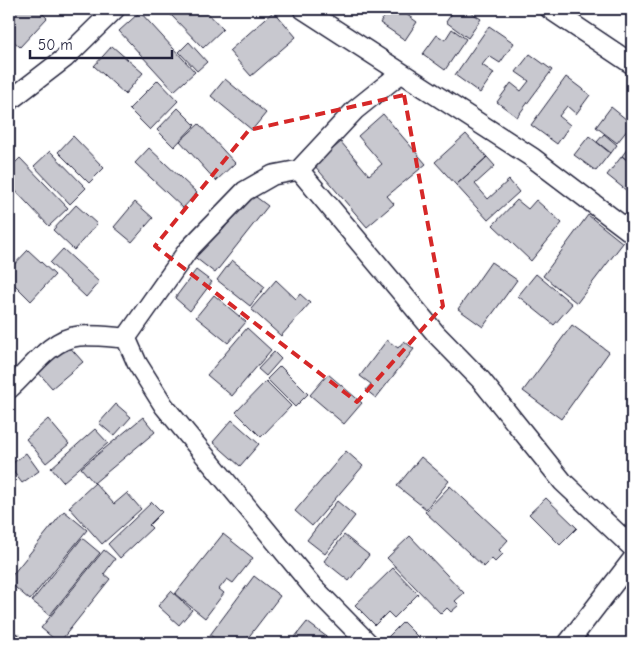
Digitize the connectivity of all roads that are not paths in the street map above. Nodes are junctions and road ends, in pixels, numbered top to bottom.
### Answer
1 (115, 9) edge
2 (304, 9) edge
3 (552, 9) edge
4 (632, 64) edge
5 (402, 73) junction
6 (9, 101) edge
7 (299, 170) junction
8 (632, 233) edge
9 (126, 338) junction
10 (9, 389) edge
11 (632, 547) edge
12 (632, 560) edge
13 (9, 642) edge
14 (12, 643) edge
15 (368, 643) edge
16 (568, 643) edge

1 - 6 street
2 - 5 street
3 - 4 street
5 - 7 street
5 - 8 street
7 - 9 street
7 - 11 street
9 - 10 street
9 - 15 street
12 - 16 street
13 - 14 street

